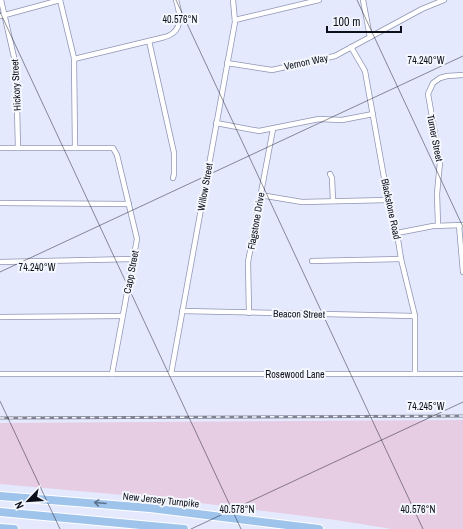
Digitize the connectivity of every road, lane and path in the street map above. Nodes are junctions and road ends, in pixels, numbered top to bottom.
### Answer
1 (1, 0) edge
2 (60, 0) edge
3 (176, 0) edge
4 (233, 0) edge
5 (319, 0) edge
6 (363, 0) edge
7 (442, 0) edge
8 (2, 15) edge
9 (234, 20) junction
10 (370, 37) junction
11 (149, 41) junction
12 (351, 47) junction
13 (74, 59) junction
14 (227, 63) junction
15 (463, 75) edge
16 (373, 114) junction
17 (216, 123) junction
18 (272, 129) junction
19 (0, 148) edge
20 (18, 148) junction
21 (75, 148) junction
22 (330, 174) dead end
23 (172, 178) dead end
24 (260, 196) junction
25 (388, 200) junction
26 (333, 201) junction
27 (0, 203) edge
28 (129, 204) junction
29 (461, 225) edge
30 (438, 226) junction
31 (397, 233) junction
32 (133, 259) junction
33 (401, 259) junction
34 (312, 260) dead end
35 (0, 262) edge
36 (463, 272) edge
37 (182, 311) junction
38 (249, 313) junction
39 (122, 316) junction
40 (415, 316) junction
41 (0, 317) edge
42 (0, 374) edge
43 (112, 374) junction
44 (171, 374) junction
45 (415, 374) junction
46 (463, 374) edge
47 (0, 496) edge
48 (0, 512) edge
49 (0, 528) edge
50 (14, 529) edge
51 (184, 529) edge
52 (320, 529) edge

1 - 8 street, Hickory Street
2 - 8 street
2 - 13 street
3 - 11 street
4 - 9 street, Willow Street
5 - 9 street
6 - 10 street
7 - 10 street, Vernon Way
8 - 20 street, Hickory Street
9 - 14 street, Willow Street
10 - 12 street, Vernon Way
11 - 13 street
11 - 23 street
12 - 14 street, Vernon Way
12 - 16 street, Blackstone Road
13 - 21 street
14 - 17 street, Willow Street
15 - 30 street, Turner Street
16 - 18 street
16 - 25 street, Blackstone Road
17 - 18 street
17 - 37 street, Willow Street
18 - 24 street, Flagstone Drive
19 - 20 street
20 - 21 street
21 - 28 street, Capp Street
22 - 26 street
24 - 26 street
24 - 38 street, Flagstone Drive
25 - 26 street
25 - 31 street, Blackstone Road
27 - 28 street
28 - 32 street, Capp Street
29 - 30 street
29 - 36 street
30 - 31 street
31 - 33 street, Blackstone Road
32 - 35 street
32 - 39 street, Capp Street
33 - 34 street
33 - 40 street, Blackstone Road
37 - 38 street, Beacon Street
37 - 44 street, Willow Street
38 - 40 street, Beacon Street
39 - 41 street
39 - 43 street, Capp Street
40 - 45 street, Blackstone Road
42 - 43 street, Rosewood Lane
43 - 44 street, Rosewood Lane
44 - 45 street, Rosewood Lane
45 - 46 street, Rosewood Lane
52 -> 47 highway, New Jersey Turnpike
48 - 51 highway
49 - 50 highway

